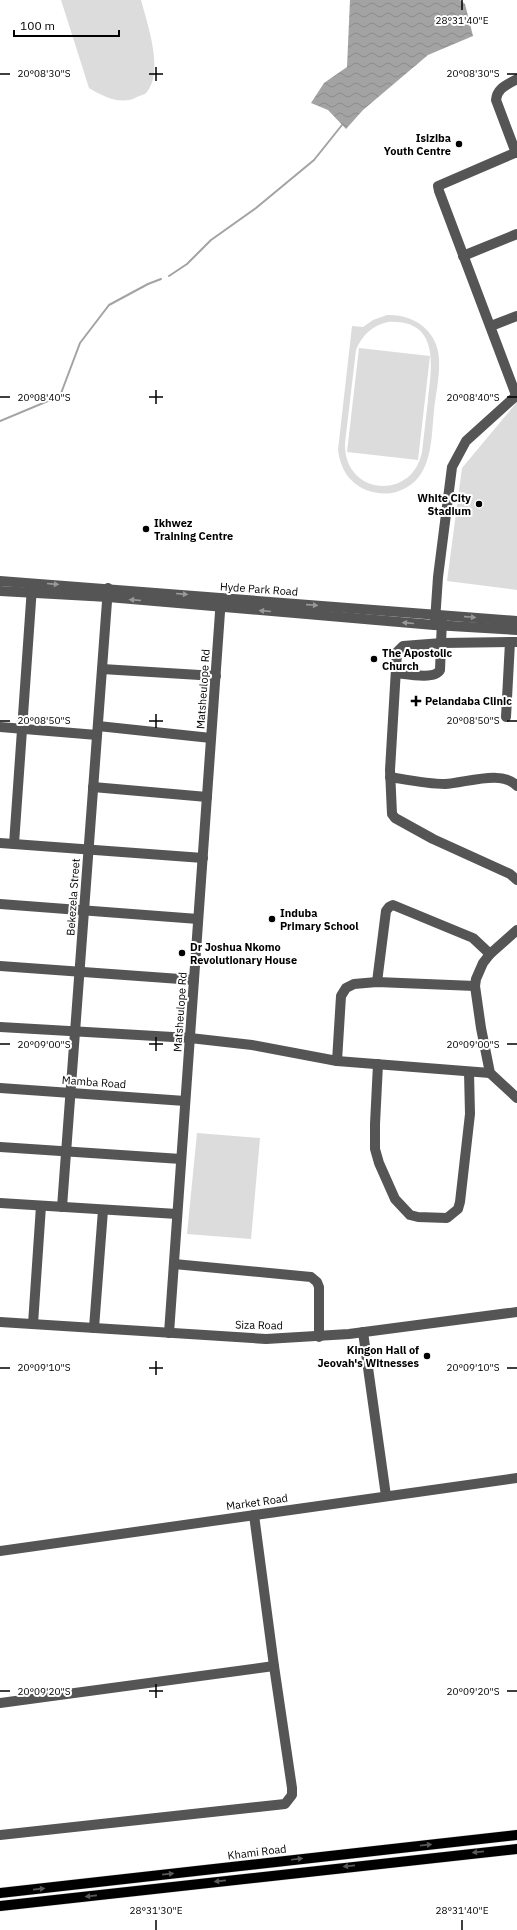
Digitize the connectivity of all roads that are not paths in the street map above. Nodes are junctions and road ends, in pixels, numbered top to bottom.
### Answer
1 (517, 80) edge
2 (516, 152) edge
3 (517, 234) edge
4 (464, 256) junction
5 (517, 316) edge
6 (491, 326) junction
7 (517, 395) edge
8 (0, 581) edge
9 (32, 587) junction
10 (0, 591) edge
11 (108, 593) junction
12 (221, 602) junction
13 (439, 615) junction
14 (517, 621) edge
15 (438, 625) junction
16 (517, 630) edge
17 (513, 642) edge
18 (442, 643) junction
19 (102, 668) junction
20 (396, 673) junction
21 (216, 676) junction
22 (506, 717) dead end
23 (0, 727) edge
24 (22, 728) junction
25 (98, 731) junction
26 (211, 738) junction
27 (390, 777) junction
28 (517, 786) edge
29 (94, 787) junction
30 (207, 797) junction
31 (0, 843) edge
32 (14, 844) junction
33 (89, 850) junction
34 (203, 858) junction
35 (517, 880) edge
36 (0, 904) edge
37 (84, 911) junction
38 (198, 919) junction
39 (517, 930) edge
40 (490, 954) junction
41 (0, 966) edge
42 (80, 972) junction
43 (194, 980) junction
44 (377, 982) junction
45 (475, 986) junction
46 (0, 1027) edge
47 (75, 1031) junction
48 (190, 1038) junction
49 (336, 1061) junction
50 (378, 1064) junction
51 (469, 1072) junction
52 (490, 1073) junction
53 (0, 1088) edge
54 (71, 1092) junction
55 (517, 1098) edge
56 (185, 1101) junction
57 (0, 1147) edge
58 (66, 1152) junction
59 (181, 1159) junction
60 (0, 1203) edge
61 (42, 1206) junction
62 (62, 1207) junction
63 (103, 1210) junction
64 (177, 1214) junction
65 (174, 1264) junction
66 (517, 1312) edge
67 (0, 1322) edge
68 (33, 1324) junction
69 (94, 1328) junction
70 (363, 1332) junction
71 (169, 1333) junction
72 (319, 1337) junction
73 (517, 1478) edge
74 (386, 1496) junction
75 (254, 1515) junction
76 (0, 1552) edge
77 (274, 1666) junction
78 (0, 1704) edge
79 (0, 1835) edge
80 (517, 1835) edge
81 (517, 1848) edge
82 (0, 1893) edge
83 (0, 1906) edge

1 - 2 street
2 - 4 street
3 - 4 street
4 - 6 street
5 - 6 street
6 - 7 street
7 - 13 street
8 - 9 street, Hyde Park Road
9 - 10 street, Hyde Park Road
9 - 11 street, Hyde Park Road
9 - 24 street
11 - 12 street, Hyde Park Road
11 - 19 street, Bekezela Street
12 -> 13 street, Hyde Park Road
15 -> 12 street, Hyde Park Road
12 - 21 street, Matsheulope Rd
13 -> 14 street, Hyde Park Road
13 - 15 street
15 - 16 street, Hyde Park Road
15 - 18 street
17 - 18 street
17 - 22 street
18 - 20 street
18 - 20 street
19 - 21 street
19 - 25 street, Bekezela Street
20 - 27 street
21 - 26 street, Matsheulope Rd
23 - 24 street
24 - 25 street
24 - 32 street
25 - 26 street
25 - 29 street, Bekezela Street
26 - 30 street, Matsheulope Rd
27 - 28 street
27 - 35 street
29 - 30 street
29 - 33 street, Bekezela Street
30 - 34 street, Matsheulope Rd
31 - 32 street
32 - 33 street
33 - 34 street
33 - 37 street, Bekezela Street
34 - 38 street, Matsheulope Rd
36 - 37 street
37 - 38 street
37 - 42 street, Bekezela Street
38 - 43 street, Matsheulope Rd
39 - 40 street
40 - 44 street
40 - 45 street
41 - 42 street
42 - 43 street
42 - 47 street, Bekezela Street
43 - 48 street, Matsheulope Rd
44 - 45 street
44 - 49 street
45 - 52 street
46 - 47 street
47 - 48 street
47 - 54 street, Bekezela Street
48 - 49 street
48 - 56 street, Matsheulope Rd
49 - 50 street
50 - 51 street
50 - 51 street
51 - 52 street
52 - 55 street
53 - 54 street, Mamba Road
54 - 56 street, Mamba Road
54 - 58 street, Bekezela Street
56 - 59 street, Matsheulope Rd
57 - 58 street
58 - 59 street
58 - 62 street, Bekezela Street
59 - 64 street, Matsheulope Rd
60 - 61 street
61 - 62 street
61 - 68 street
62 - 63 street
63 - 64 street
63 - 69 street
64 - 65 street, Matsheulope Rd
65 - 71 street, Matsheulope Rd
65 - 72 street
66 - 70 street, Siza Road
67 - 68 street, Siza Road
68 - 69 street, Siza Road
69 - 71 street, Siza Road
70 - 72 street, Siza Road
70 - 74 street
71 - 72 street, Siza Road
73 - 74 street, Market Road
74 - 75 street, Market Road
75 - 76 street, Market Road
75 - 77 street
77 - 78 street
77 - 79 street
82 -> 80 main road, Khami Road
81 -> 83 main road

